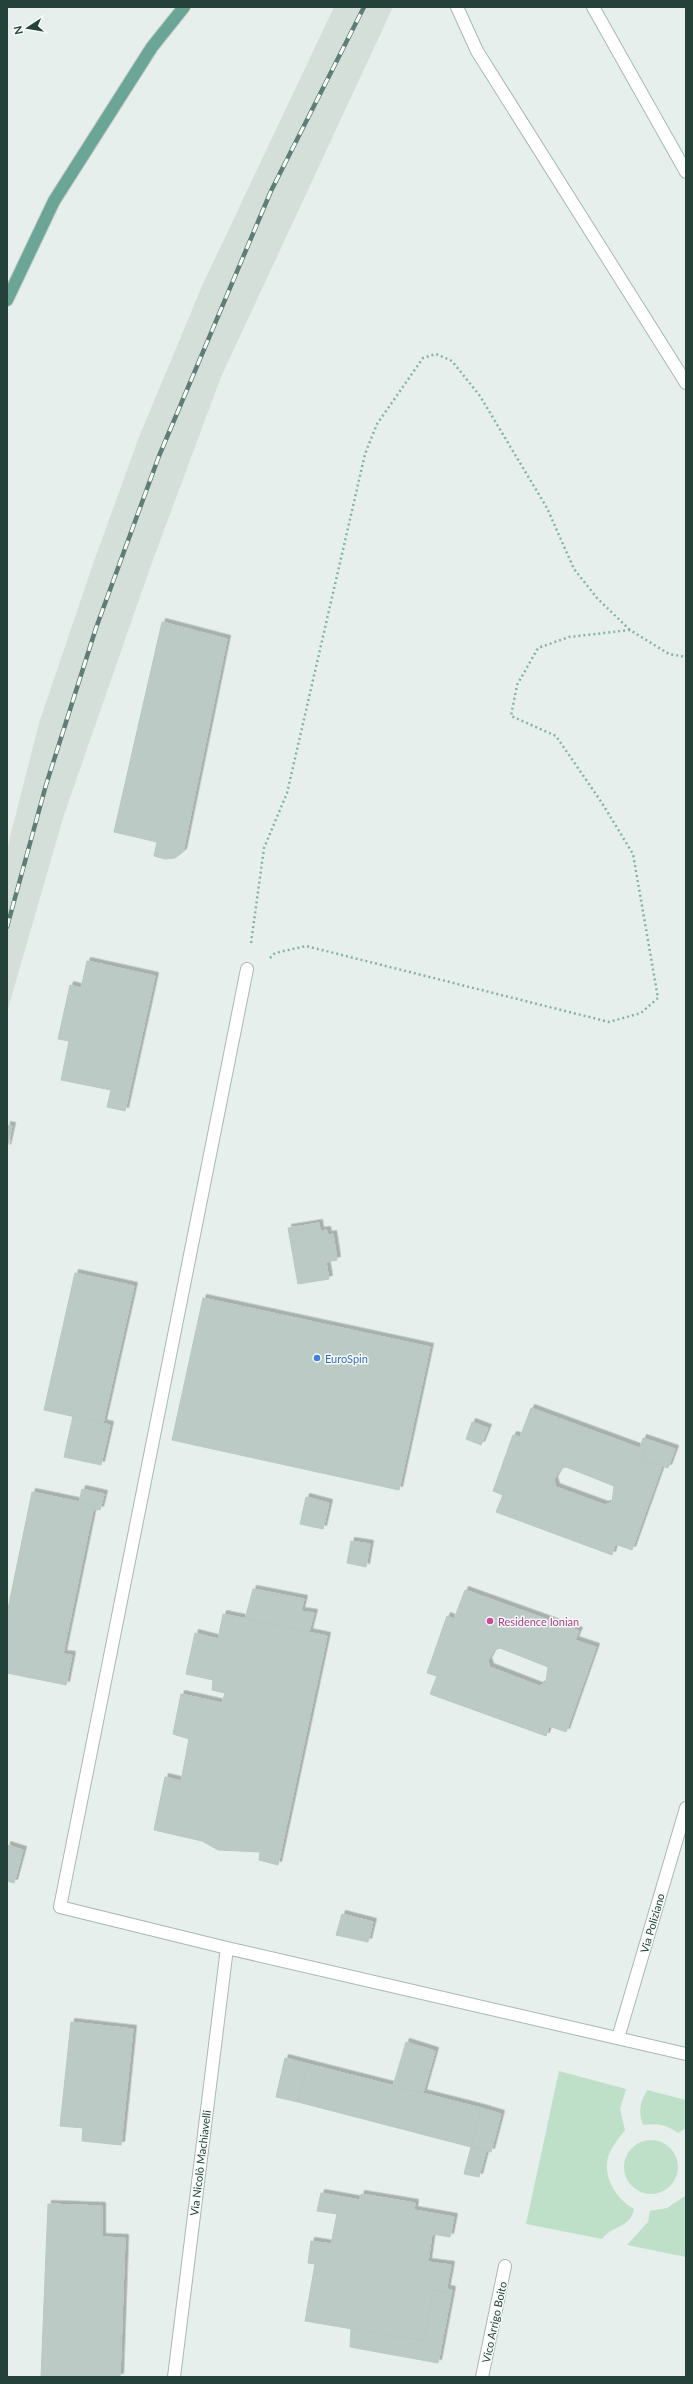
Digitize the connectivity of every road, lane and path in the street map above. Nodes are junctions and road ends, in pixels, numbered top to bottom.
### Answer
1 (184, 7) edge
2 (457, 7) edge
3 (593, 7) edge
4 (686, 172) edge
5 (7, 300) edge
6 (686, 383) edge
7 (630, 630) junction
8 (686, 657) edge
9 (247, 969) joint
10 (243, 988) junction
11 (686, 1808) edge
12 (227, 1948) junction
13 (618, 2038) junction
14 (686, 2054) edge
15 (505, 2266) dead end
16 (174, 2377) edge
17 (482, 2377) edge

1 - 5 main road
2 - 6 street
3 - 4 street
7 - 8 path
7 - 9 path
7 - 10 path
9 - 10 street
10 - 12 street
11 - 13 street, Via Poliziano
12 - 13 street
12 - 16 street, Via Nicolò Machiavelli
13 - 14 street
15 - 17 street, Vico Arrigo Boito

